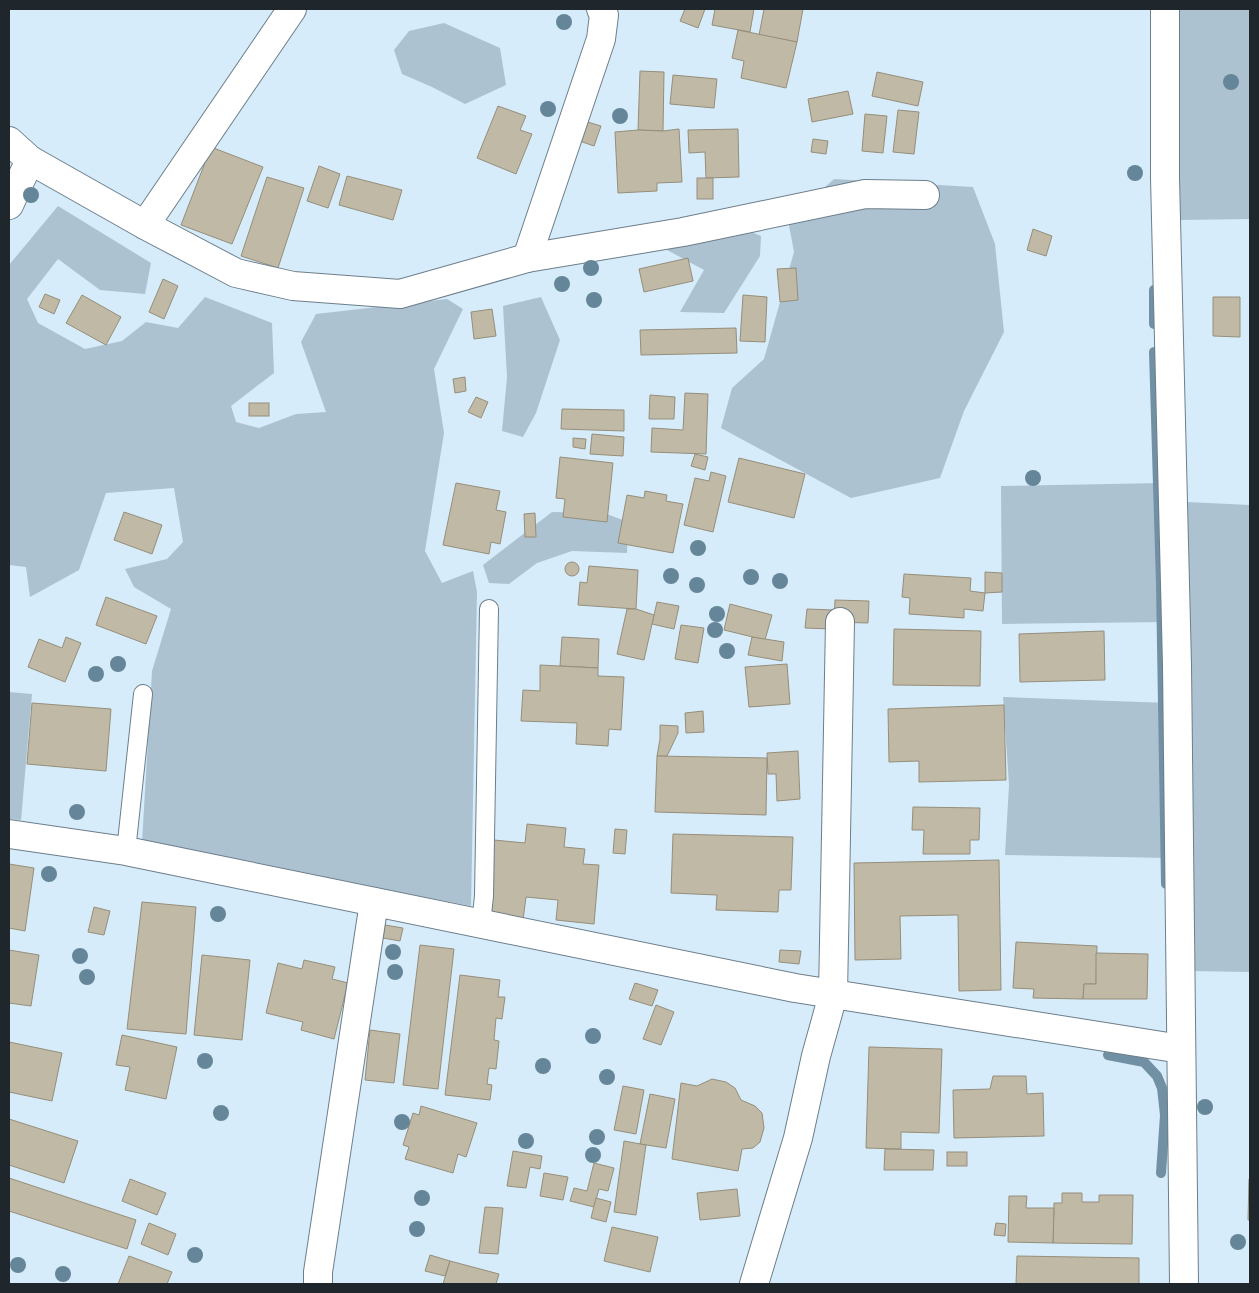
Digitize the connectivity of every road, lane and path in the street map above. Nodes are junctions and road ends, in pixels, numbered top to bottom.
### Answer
1 (292, 9) edge
2 (601, 9) edge
3 (1165, 9) edge
4 (9, 141) edge
5 (30, 160) junction
6 (925, 195) dead end
7 (9, 205) edge
8 (145, 225) junction
9 (527, 258) junction
10 (489, 609) dead end
11 (840, 622) dead end
12 (143, 694) dead end
13 (9, 834) edge
14 (126, 851) junction
15 (374, 902) junction
16 (481, 924) junction
17 (833, 995) junction
18 (1181, 1049) junction
19 (318, 1284) edge
20 (754, 1284) edge
21 (1184, 1284) edge

1 - 8 street
2 - 9 street
3 - 18 street
4 - 5 street
5 - 7 street
5 - 8 street
6 - 9 street
8 - 9 street
10 - 16 lane
11 - 17 street
12 - 14 lane
13 - 14 street
14 - 15 street
15 - 16 street
15 - 19 street
16 - 17 street
17 - 18 street
17 - 20 street
18 - 21 street

